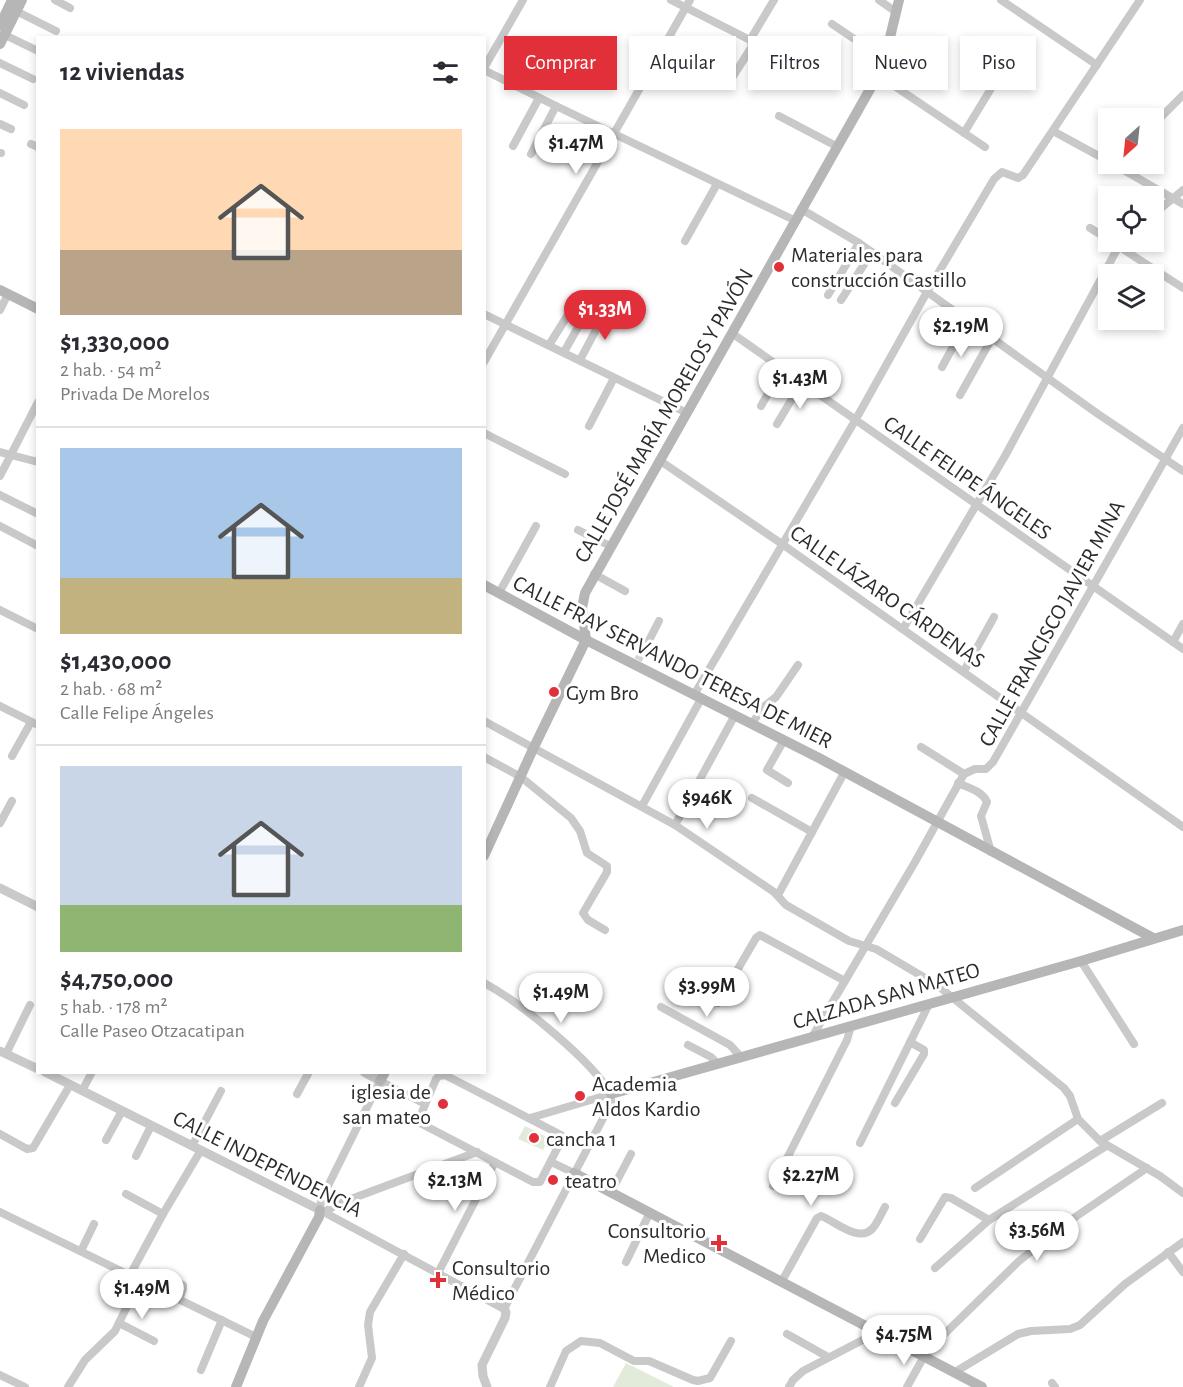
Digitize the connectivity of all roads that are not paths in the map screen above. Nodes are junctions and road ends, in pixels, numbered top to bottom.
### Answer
1 (12, 0) edge
2 (22, 0) edge
3 (55, 0) edge
4 (523, 0) edge
5 (671, 0) edge
6 (774, 0) edge
7 (879, 0) edge
8 (899, 0) edge
9 (1001, 0) edge
10 (1140, 0) edge
11 (688, 4) edge
12 (70, 8) dead end
13 (16, 11) junction
14 (896, 12) junction
15 (832, 24) dead end
16 (56, 31) dead end
17 (1, 34) edge
18 (752, 36) edge
19 (890, 36) edge
20 (853, 38) edge
21 (748, 39) edge
22 (36, 50) edge
23 (748, 53) edge
24 (0, 63) edge
25 (486, 65) edge
26 (1097, 65) junction
27 (486, 70) edge
28 (736, 72) edge
29 (33, 80) dead end
30 (870, 90) edge
31 (903, 90) edge
32 (990, 90) edge
33 (0, 93) edge
34 (1183, 94) edge
35 (539, 98) junction
36 (24, 105) dead end
37 (556, 106) junction
38 (1164, 114) edge
39 (779, 116) dead end
40 (0, 123) edge
41 (11, 129) dead end
42 (1053, 131) junction
43 (964, 133) junction
44 (614, 134) junction
45 (513, 146) dead end
46 (838, 147) junction
47 (985, 147) dead end
48 (531, 154) dead end
49 (1098, 156) edge
50 (1130, 174) edge
51 (717, 184) junction
52 (1183, 190) edge
53 (1173, 199) junction
54 (1183, 204) edge
55 (1164, 206) edge
56 (801, 209) junction
57 (794, 220) junction
58 (1090, 228) dead end
59 (1098, 232) edge
60 (685, 241) dead end
61 (859, 243) junction
62 (872, 252) junction
63 (1110, 252) edge
64 (1130, 252) edge
65 (1183, 288) edge
66 (4, 292) edge
67 (927, 292) junction
68 (828, 295) dead end
69 (841, 300) dead end
70 (36, 308) edge
71 (607, 309) dead end
72 (0, 310) edge
73 (486, 315) edge
74 (967, 321) junction
75 (506, 324) junction
76 (733, 334) junction
77 (992, 338) junction
78 (549, 345) junction
79 (564, 352) junction
80 (486, 359) edge
81 (580, 360) junction
82 (942, 368) dead end
83 (783, 369) junction
84 (614, 378) junction
85 (1048, 378) junction
86 (802, 382) junction
87 (960, 394) dead end
88 (36, 406) edge
89 (760, 406) dead end
90 (685, 412) junction
91 (856, 419) junction
92 (777, 424) dead end
93 (589, 426) dead end
94 (1183, 428) edge
95 (486, 434) edge
96 (0, 452) edge
97 (11, 454) junction
98 (1165, 459) junction
99 (658, 460) junction
100 (36, 461) edge
101 (1183, 471) edge
102 (565, 474) dead end
103 (0, 476) edge
104 (0, 495) edge
105 (976, 503) junction
106 (36, 513) edge
107 (0, 526) edge
108 (536, 526) dead end
109 (578, 530) dead end
110 (782, 544) junction
111 (36, 545) edge
112 (610, 546) junction
113 (594, 574) junction
114 (1092, 585) junction
115 (486, 586) edge
116 (625, 591) dead end
117 (499, 593) junction
118 (0, 609) edge
119 (994, 617) dead end
120 (659, 621) dead end
121 (1183, 624) edge
122 (36, 628) edge
123 (903, 629) junction
124 (586, 640) junction
125 (1173, 642) junction
126 (1183, 649) edge
127 (644, 650) tunnel mouth
128 (798, 665) dead end
129 (964, 671) junction
130 (698, 697) junction
131 (0, 706) edge
132 (1021, 712) junction
133 (735, 715) junction
134 (486, 722) edge
135 (34, 723) edge
136 (752, 724) junction
137 (784, 740) junction
138 (534, 747) junction
139 (921, 747) dead end
140 (12, 756) dead end
141 (486, 758) edge
142 (845, 771) junction
143 (964, 774) junction
144 (521, 777) junction
145 (788, 783) dead end
146 (958, 783) junction
147 (752, 798) dead end
148 (12, 801) dead end
149 (642, 806) junction
150 (937, 822) junction
151 (0, 823) edge
152 (675, 825) junction
153 (1183, 827) edge
154 (812, 832) junction
155 (486, 852) edge
156 (991, 852) junction
157 (0, 888) edge
158 (778, 895) junction
159 (36, 906) edge
160 (605, 930) dead end
161 (1183, 930) edge
162 (1153, 938) junction
163 (866, 946) junction
164 (1081, 961) junction
165 (846, 981) junction
166 (486, 985) edge
167 (952, 996) junction
168 (718, 1003) dead end
169 (929, 1004) junction
170 (30, 1005) dead end
171 (660, 1007) dead end
172 (851, 1026) junction
173 (812, 1037) junction
174 (910, 1042) junction
175 (1134, 1044) dead end
176 (688, 1045) dead end
177 (3, 1052) edge
178 (741, 1057) junction
179 (717, 1064) junction
180 (36, 1068) edge
181 (49, 1074) edge
182 (91, 1074) edge
183 (308, 1074) edge
184 (382, 1077) edge
185 (70, 1084) junction
186 (82, 1091) junction
187 (221, 1091) dead end
188 (297, 1094) dead end
189 (611, 1094) junction
190 (895, 1103) dead end
191 (1162, 1103) dead end
192 (425, 1104) junction
193 (122, 1111) junction
194 (530, 1118) junction
195 (1078, 1119) junction
196 (150, 1126) junction
197 (0, 1134) edge
198 (106, 1140) dead end
199 (860, 1143) dead end
200 (1103, 1144) junction
201 (196, 1148) junction
202 (477, 1152) junction
203 (631, 1154) dead end
204 (136, 1156) dead end
205 (495, 1162) junction
206 (551, 1162) junction
207 (1147, 1168) junction
208 (574, 1173) junction
209 (773, 1186) dead end
210 (975, 1188) dead end
211 (611, 1192) junction
212 (1183, 1193) edge
213 (126, 1194) dead end
214 (885, 1207) dead end
215 (322, 1211) junction
216 (0, 1212) edge
217 (650, 1212) junction
218 (163, 1214) junction
219 (989, 1220) junction
220 (94, 1224) dead end
221 (920, 1239) dead end
222 (1183, 1242) edge
223 (81, 1251) junction
224 (1168, 1252) junction
225 (404, 1254) junction
226 (626, 1262) dead end
227 (935, 1268) dead end
228 (1183, 1272) edge
229 (158, 1273) dead end
230 (438, 1273) junction
231 (130, 1275) junction
232 (140, 1280) junction
233 (782, 1281) junction
234 (179, 1299) junction
235 (504, 1309) junction
236 (222, 1320) junction
237 (119, 1323) junction
238 (878, 1332) junction
239 (787, 1334) dead end
240 (256, 1337) junction
241 (154, 1341) dead end
242 (730, 1341) dead end
243 (924, 1356) junction
244 (828, 1357) junction
245 (201, 1370) dead end
246 (955, 1372) junction
247 (0, 1375) edge
248 (486, 1384) edge
249 (979, 1386) edge
250 (25, 1387) edge
251 (68, 1387) edge
252 (236, 1387) edge
253 (359, 1387) edge
254 (496, 1387) edge
255 (550, 1387) edge
256 (789, 1387) edge
257 (907, 1387) edge

1 - 17 main road
2 - 13 main road
3 - 12 street
4 - 25 street
5 - 11 street
6 - 18 street
7 - 14 street
8 - 14 main road, CALLE JOSÉ MARÍA MORELOS Y PAVÓN
9 - 26 street
10 - 26 street
11 - 21 street
11 - 44 street
13 - 16 street
13 - 17 main road
14 - 19 main road, CALLE JOSÉ MARÍA MORELOS Y PAVÓN
15 - 20 street
17 - 22 street
23 - 28 street
24 - 29 street
26 - 42 street
27 - 35 street
30 - 46 main road, CALLE JOSÉ MARÍA MORELOS Y PAVÓN
31 - 43 street
32 - 43 street
33 - 36 street
34 - 38 street
35 - 37 street
35 - 45 street
37 - 44 street
37 - 48 street
39 - 46 street
40 - 41 street
42 - 49 street
42 - 67 street
43 - 47 street
44 - 51 street
44 - 75 street
46 - 56 main road, CALLE JOSÉ MARÍA MORELOS Y PAVÓN
50 - 53 street
51 - 57 street
51 - 60 street
52 - 53 street
53 - 54 street
53 - 55 street
56 - 57 main road, CALLE JOSÉ MARÍA MORELOS Y PAVÓN
56 - 61 street
57 - 76 main road, CALLE JOSÉ MARÍA MORELOS Y PAVÓN
58 - 59 street
61 - 62 street
61 - 68 street
62 - 67 street
62 - 69 street
63 - 85 street
64 - 65 street
66 - 70 main road
66 - 72 street
67 - 74 street
67 - 91 street
71 - 81 street
73 - 75 street
74 - 77 street
74 - 82 street
75 - 78 street
75 - 80 street
76 - 83 street, CALLE FELIPE ÁNGELES
76 - 90 main road, CALLE JOSÉ MARÍA MORELOS Y PAVÓN
77 - 85 street
77 - 87 street
78 - 79 street
78 - 79 street
79 - 81 street
81 - 84 street
83 - 86 street, CALLE FELIPE ÁNGELES
83 - 89 street
84 - 90 street
84 - 93 street
85 - 98 street
85 - 105 street
86 - 91 street, CALLE FELIPE ÁNGELES
86 - 92 street
88 - 97 street
90 - 99 main road, CALLE JOSÉ MARÍA MORELOS Y PAVÓN
91 - 105 street, CALLE FELIPE ÁNGELES
91 - 110 street
94 - 98 street, CALLE FRANCISCO JAVIER MINA
95 - 102 street
96 - 97 street
97 - 100 street
97 - 103 street
98 - 101 street
98 - 114 street, CALLE FRANCISCO JAVIER MINA
99 - 110 street, CALLE LÁZARO CÁRDENAS
99 - 112 main road, CALLE JOSÉ MARÍA MORELOS Y PAVÓN
104 - 106 street
105 - 114 street, CALLE FELIPE ÁNGELES
105 - 123 street
107 - 111 street
108 - 117 street
109 - 112 street
110 - 123 street, CALLE LÁZARO CÁRDENAS
110 - 130 street
112 - 113 main road, CALLE JOSÉ MARÍA MORELOS Y PAVÓN
113 - 116 street
113 - 124 main road, CALLE JOSÉ MARÍA MORELOS Y PAVÓN
114 - 125 street, CALLE FELIPE ÁNGELES
114 - 132 street, CALLE FRANCISCO JAVIER MINA
115 - 117 main road, CALLE FRAY SERVANDO TERESA DE MIER
117 - 124 main road, CALLE FRAY SERVANDO TERESA DE MIER
118 - 122 street
119 - 129 street
120 - 127 street
121 - 125 street
123 - 129 street, CALLE LÁZARO CÁRDENAS
124 - 130 main road, CALLE FRAY SERVANDO TERESA DE MIER
124 - 138 main road
125 - 126 street, CALLE FELIPE ÁNGELES
128 - 136 street
129 - 132 street, CALLE LÁZARO CÁRDENAS
130 - 133 main road, CALLE FRAY SERVANDO TERESA DE MIER
130 - 149 street
131 - 135 street
132 - 143 street, CALLE FRANCISCO JAVIER MINA
132 - 153 street, CALLE LÁZARO CÁRDENAS
133 - 136 main road, CALLE FRAY SERVANDO TERESA DE MIER
133 - 152 street
134 - 138 street
135 - 140 street
136 - 137 main road, CALLE FRAY SERVANDO TERESA DE MIER
137 - 142 main road, CALLE FRAY SERVANDO TERESA DE MIER
137 - 145 street
138 - 144 main road
138 - 149 street
139 - 143 street
141 - 144 street
142 - 150 main road, CALLE FRAY SERVANDO TERESA DE MIER
142 - 154 street, CALLE FRAY SERVANDO TERESA DE MIER
143 - 146 street
144 - 155 main road
144 - 160 street
146 - 150 street
146 - 156 street
147 - 154 street
148 - 151 street
149 - 152 street
150 - 156 main road, CALLE FRAY SERVANDO TERESA DE MIER
150 - 163 street
152 - 158 street
154 - 158 street, CALLE FRAY SERVANDO TERESA DE MIER
156 - 162 main road, CALLE FRAY SERVANDO TERESA DE MIER
157 - 159 street
158 - 163 street
161 - 162 main road, CALZADA SAN MATEO
162 - 164 main road, CALZADA SAN MATEO
163 - 165 street
163 - 167 street
164 - 167 main road, CALZADA SAN MATEO
164 - 175 street
165 - 168 street
165 - 173 street
166 - 189 street
167 - 169 main road, CALZADA SAN MATEO
167 - 195 street
169 - 172 main road, CALZADA SAN MATEO
169 - 174 street
170 - 177 street
171 - 178 street
172 - 173 main road, CALZADA SAN MATEO
172 - 209 street
173 - 178 main road, CALZADA SAN MATEO
174 - 190 street
174 - 199 street
176 - 179 street
177 - 180 street
178 - 179 main road, CALZADA SAN MATEO
179 - 189 main road, CALZADA SAN MATEO
181 - 185 street, CALLE INDEPENDENCIA
182 - 186 street
183 - 188 street
184 - 192 street
184 - 215 street
185 - 186 street, CALLE INDEPENDENCIA
185 - 197 street
186 - 193 street, CALLE INDEPENDENCIA
187 - 201 street
189 - 194 street, CALZADA SAN MATEO
189 - 208 street
191 - 200 street
192 - 194 street
192 - 202 street
193 - 196 street, CALLE INDEPENDENCIA
193 - 198 street
194 - 206 street
195 - 200 street
195 - 210 street
196 - 201 street, CALLE INDEPENDENCIA
196 - 204 street
200 - 207 street
200 - 219 street
201 - 215 street, CALLE INDEPENDENCIA
201 - 218 street
202 - 205 street
202 - 215 street
203 - 211 street
205 - 206 street
205 - 230 street
206 - 208 street
207 - 212 street
207 - 243 street
208 - 211 main road
208 - 235 street
211 - 217 main road
213 - 218 street
214 - 233 street
215 - 225 street, CALLE INDEPENDENCIA
215 - 240 main road
216 - 223 street
217 - 226 street
217 - 233 main road
218 - 231 street
219 - 221 street
219 - 227 street
220 - 223 street
222 - 224 street
223 - 231 street
224 - 228 street
224 - 246 street
225 - 230 street, CALLE INDEPENDENCIA
225 - 253 street
229 - 234 street
230 - 235 street, CALLE INDEPENDENCIA
231 - 232 street
232 - 234 street
232 - 237 street
233 - 238 main road
234 - 236 street
235 - 248 street
236 - 240 street
236 - 245 street
237 - 241 street
237 - 251 street
238 - 243 main road
238 - 244 street
239 - 244 street
240 - 252 main road
242 - 255 street
243 - 246 main road
243 - 257 street
244 - 256 street
246 - 249 main road
247 - 250 street
248 - 254 street

